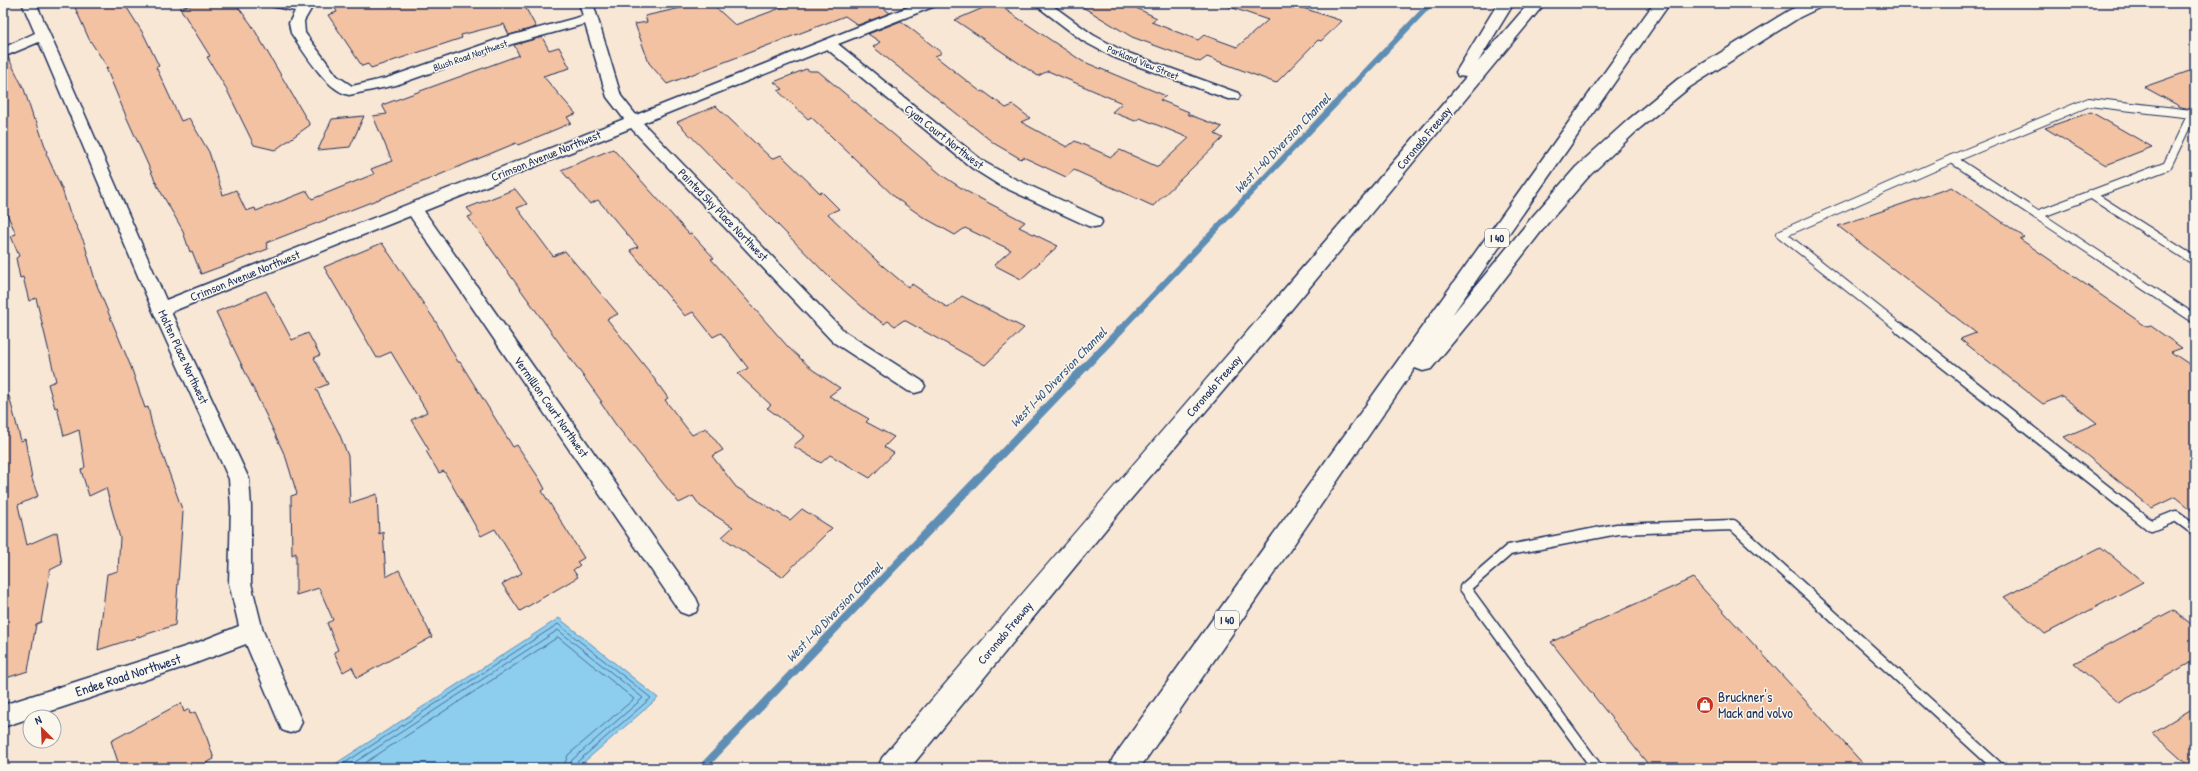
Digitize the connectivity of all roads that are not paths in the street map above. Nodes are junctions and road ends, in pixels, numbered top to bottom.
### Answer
1 (28, 3) edge
2 (276, 3) edge
3 (930, 3) edge
4 (1040, 3) edge
5 (1506, 3) edge
6 (1537, 3) edge
7 (1662, 3) edge
8 (1817, 3) edge
9 (308, 6) edge
10 (588, 11) edge
11 (43, 35) junction
12 (828, 44) junction
13 (3, 53) edge
14 (1233, 96) dead end
15 (633, 121) junction
16 (1414, 150) junction
17 (1952, 159) junction
18 (2090, 194) junction
19 (414, 208) junction
20 (2036, 215) junction
21 (1094, 222) dead end
22 (2195, 261) edge
23 (161, 310) junction
24 (2195, 319) edge
25 (915, 386) dead end
26 (1330, 471) junction
27 (2195, 530) edge
28 (688, 605) dead end
29 (252, 631) junction
30 (3, 716) edge
31 (290, 722) dead end
32 (892, 768) edge
33 (1123, 768) edge
34 (1597, 768) edge
35 (1999, 768) edge

1 - 11 street, Molten Place Northwest
2 - 9 street
3 - 12 street, Crimson Avenue Northwest
4 - 14 street, Parkland View Street
5 - 16 highway
6 - 16 highway, Coronado Freeway
7 - 26 highway, I 40
8 - 26 highway
9 - 10 street, Blush Road Northwest
10 - 15 street, Painted Sky Place Northwest
11 - 13 street
11 - 23 street, Molten Place Northwest
12 - 15 street, Crimson Avenue Northwest
12 - 21 street, Cyan Court Northwest
15 - 19 street, Crimson Avenue Northwest
15 - 25 street, Painted Sky Place Northwest
16 - 32 highway, Coronado Freeway
17 - 18 lane
17 - 20 lane
17 - 27 lane
18 - 20 lane
18 - 22 lane
19 - 23 street, Crimson Avenue Northwest
19 - 28 street, Vermillion Court Northwest
20 - 24 lane
23 - 29 street, Molten Place Northwest
26 - 33 highway, I 40
29 - 30 street, Endee Road Northwest
29 - 31 street, Molten Place Northwest
34 - 35 lane

